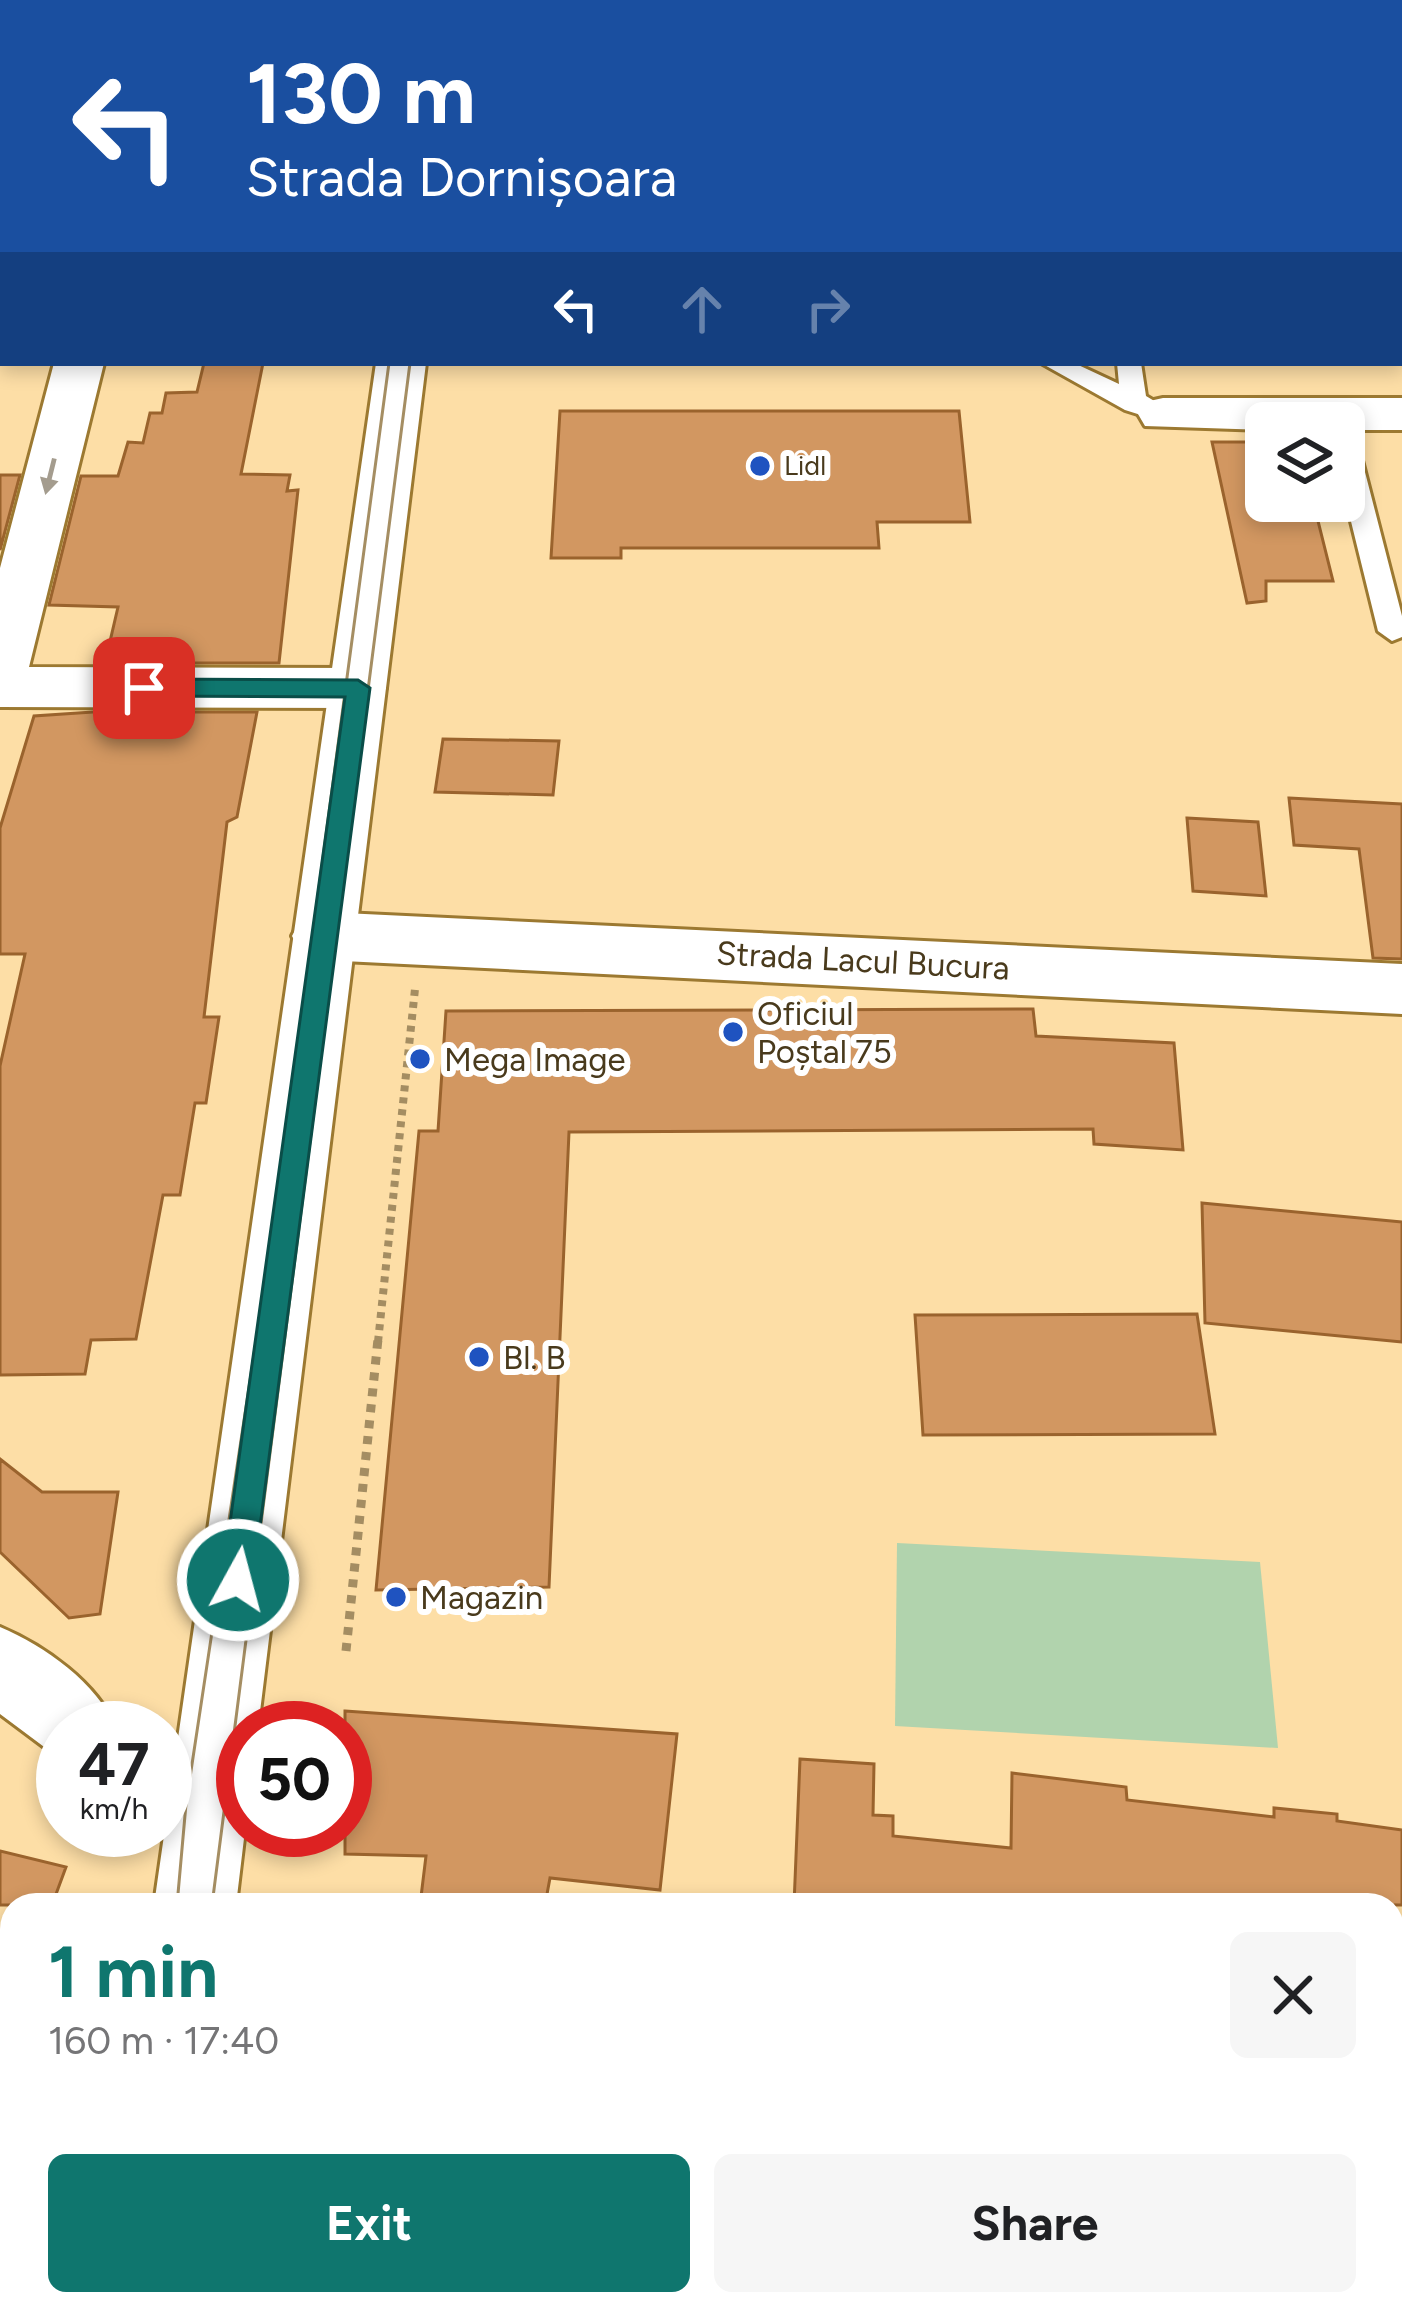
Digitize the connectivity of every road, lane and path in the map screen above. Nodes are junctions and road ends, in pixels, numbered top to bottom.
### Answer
1 (78, 366) edge
2 (401, 366) edge
3 (1059, 366) edge
4 (1130, 366) edge
5 (1148, 409) junction
6 (1402, 414) edge
7 (1245, 418) edge
8 (1365, 421) edge
9 (1364, 522) edge
10 (1392, 631) dead end
11 (0, 674) edge
12 (0, 688) edge
13 (358, 688) junction
14 (323, 936) junction
15 (420, 940) junction
16 (1402, 989) edge
17 (346, 1651) dead end
18 (0, 1665) edge
19 (44, 1701) edge
20 (192, 1758) edge
21 (190, 1857) edge
22 (194, 1893) edge

1 -> 11 street
2 - 13 street
3 - 5 lane
4 - 5 lane
5 - 7 street
6 - 8 street
9 - 10 lane
12 - 13 street
13 - 14 street
14 - 15 street, Strada Lacul Bucura
14 - 20 street
15 - 16 street, Strada Lacul Bucura
15 - 17 path
18 - 19 street
21 - 22 street

